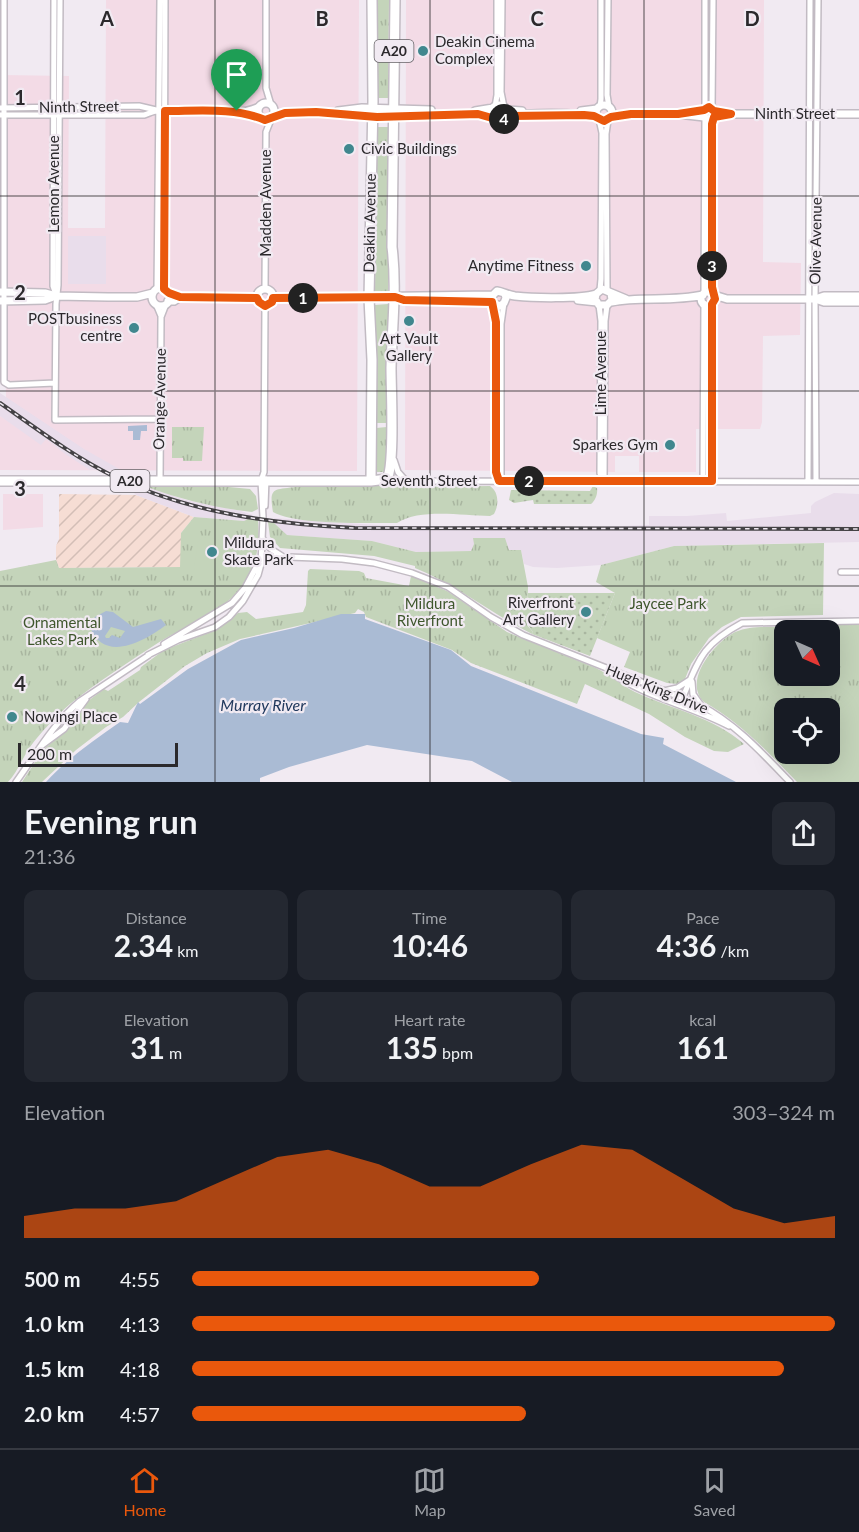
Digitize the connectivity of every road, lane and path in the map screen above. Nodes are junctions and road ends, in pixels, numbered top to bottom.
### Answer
1 (4, 0) edge
2 (54, 0) edge
3 (60, 0) edge
4 (160, 0) edge
5 (165, 0) edge
6 (266, 0) edge
7 (372, 0) edge
8 (395, 0) edge
9 (500, 0) edge
10 (601, 0) edge
11 (608, 0) edge
12 (705, 0) edge
13 (713, 0) edge
14 (810, 0) edge
15 (818, 0) edge
16 (705, 41) junction
17 (713, 41) junction
18 (266, 88) junction
19 (261, 105) junction
20 (271, 105) junction
21 (57, 107) junction
22 (494, 107) junction
23 (2, 108) edge
24 (505, 108) junction
25 (598, 108) junction
26 (158, 111) junction
27 (165, 111) junction
28 (237, 111) junction
29 (288, 112) junction
30 (372, 113) junction
31 (394, 113) junction
32 (610, 113) junction
33 (709, 113) junction
34 (813, 114) junction
35 (859, 114) edge
36 (2, 115) edge
37 (56, 115) junction
38 (260, 117) junction
39 (273, 117) junction
40 (494, 118) junction
41 (505, 118) junction
42 (598, 119) junction
43 (266, 132) junction
44 (705, 168) junction
45 (712, 168) junction
46 (161, 169) junction
47 (265, 290) junction
48 (603, 291) junction
49 (2, 292) edge
50 (505, 294) junction
51 (56, 296) junction
52 (859, 296) edge
53 (161, 297) junction
54 (395, 297) junction
55 (257, 298) junction
56 (273, 298) junction
57 (369, 298) junction
58 (703, 298) junction
59 (626, 299) junction
60 (713, 299) junction
61 (812, 299) junction
62 (493, 300) junction
63 (2, 301) edge
64 (859, 302) edge
65 (505, 303) junction
66 (604, 303) junction
67 (265, 306) junction
68 (704, 313) junction
69 (712, 313) junction
70 (55, 383) junction
71 (160, 419) junction
72 (392, 451) junction
73 (704, 470) junction
74 (712, 470) junction
75 (264, 478) junction
76 (0, 481) edge
77 (160, 481) junction
78 (371, 481) junction
79 (386, 481) junction
80 (406, 481) junction
81 (499, 481) junction
82 (603, 481) junction
83 (704, 481) junction
84 (712, 481) junction
85 (808, 481) junction
86 (816, 481) junction
87 (859, 482) edge
88 (263, 539) junction
89 (262, 556) junction
90 (284, 557) junction
91 (841, 572) dead end
92 (859, 572) edge
93 (241, 599) junction
94 (859, 621) edge
95 (148, 655) junction
96 (600, 666) junction
97 (692, 678) junction
98 (663, 691) junction
99 (90, 695) junction
100 (681, 702) junction
101 (701, 706) junction
102 (744, 734) junction
103 (40, 747) junction
104 (16, 782) edge
105 (790, 782) edge

1 - 23 street
2 - 21 street, Lemon Avenue
3 - 21 street, Lemon Avenue
4 - 26 street, Orange Avenue
5 - 27 street, Orange Avenue
6 - 18 street
7 - 30 highway, Deakin Avenue / A20
8 - 31 highway, Deakin Avenue / A20
9 - 22 street
9 - 24 street
10 - 25 street
11 - 32 street
12 - 16 street
13 - 17 street
14 - 34 street, Olive Avenue
15 - 34 street, Olive Avenue
16 - 17 street
16 - 33 street
17 - 33 street
18 - 19 street
18 - 20 street
19 - 20 street
19 - 28 street, Ninth Street
19 - 38 street
20 - 29 street
20 - 39 street
21 - 23 street, Ninth Street
21 - 26 street, Ninth Street
21 - 37 street, Lemon Avenue
22 - 24 street
22 - 31 street
22 - 40 street
23 - 36 street
24 - 25 street
24 - 41 street
25 - 32 street
25 - 42 street
26 - 27 street, Ninth Street
26 - 37 street, Ninth Street
26 - 46 street, Orange Avenue
27 - 28 street, Ninth Street
27 - 46 street, Orange Avenue
28 - 38 street, Ninth Street
29 - 30 street
29 - 39 street
30 - 31 street
30 - 57 highway, Deakin Avenue / A20
31 - 40 street
31 - 54 highway, Deakin Avenue / A20
32 - 33 street, Ninth Street
32 - 42 street
32 - 48 street
33 - 34 street, Ninth Street
33 - 44 street
33 - 45 street
34 - 35 street, Ninth Street
34 - 61 street, Olive Avenue
36 - 37 street, Ninth Street
36 - 49 street
37 - 51 street, Lemon Avenue
38 - 39 street
38 - 43 street
39 - 43 street, Madden Avenue
40 - 41 street
41 - 42 street
42 - 48 street
43 - 47 street, Madden Avenue
44 - 45 street
44 - 58 street
45 - 60 street
46 - 53 street, Orange Avenue
47 - 55 street
47 - 56 street
48 - 50 street
48 - 59 street
48 - 66 street
48 - 66 street
49 - 51 street
49 - 63 street
50 - 62 street
50 - 65 street
51 - 53 street
51 - 63 street
51 - 70 street, Lemon Avenue
52 - 61 street
53 - 55 street
53 - 71 street, Orange Avenue
54 - 57 street
54 - 62 street
54 - 72 highway, Deakin Avenue / A20
55 - 67 street
56 - 57 street
56 - 67 street
57 - 78 highway, Deakin Avenue / A20
58 - 59 street
58 - 60 street
58 - 60 street
58 - 68 street
59 - 66 street
60 - 61 street
60 - 69 street
61 - 64 street
61 - 85 street, Olive Avenue
61 - 86 street, Olive Avenue
62 - 65 street
62 - 81 street
63 - 70 street
65 - 66 street
65 - 81 street
66 - 82 street, Lime Avenue
67 - 75 street
68 - 69 street
68 - 73 street
69 - 74 street
70 - 71 street, Lemon Avenue
71 - 77 street, Orange Avenue
72 - 79 highway, Deakin Avenue / A20
72 - 80 street, Deakin Avenue
73 - 74 street
73 - 83 street
74 - 84 street
75 - 77 highway, Seventh Street / A20
75 - 78 highway, Seventh Street / A20
75 - 88 street
76 - 77 highway, Seventh Street / A20
78 - 79 highway, Seventh Street / A20
79 - 80 street, Seventh Street
80 - 81 street, Seventh Street
81 - 82 street, Seventh Street
82 - 83 street, Seventh Street
83 - 84 street, Seventh Street
84 - 85 street, Seventh Street
85 - 86 street, Seventh Street
86 - 87 street, Seventh Street
88 - 89 street
88 - 90 street
89 - 90 street, Hugh King Drive
89 - 93 street
90 - 96 street, Hugh King Drive
91 - 92 street
93 - 95 street
93 - 95 street
94 - 97 street
95 - 99 street
96 - 98 street, Hugh King Drive
96 - 100 street, Hugh King Drive
97 - 98 street
97 - 100 street
97 - 101 street
98 - 100 street, Hugh King Drive
99 - 103 street
99 - 103 street
100 - 101 street, Hugh King Drive
100 - 102 street, Hugh King Drive
101 - 102 street, Hugh King Drive
102 - 105 street, Hugh King Drive
103 - 104 street

